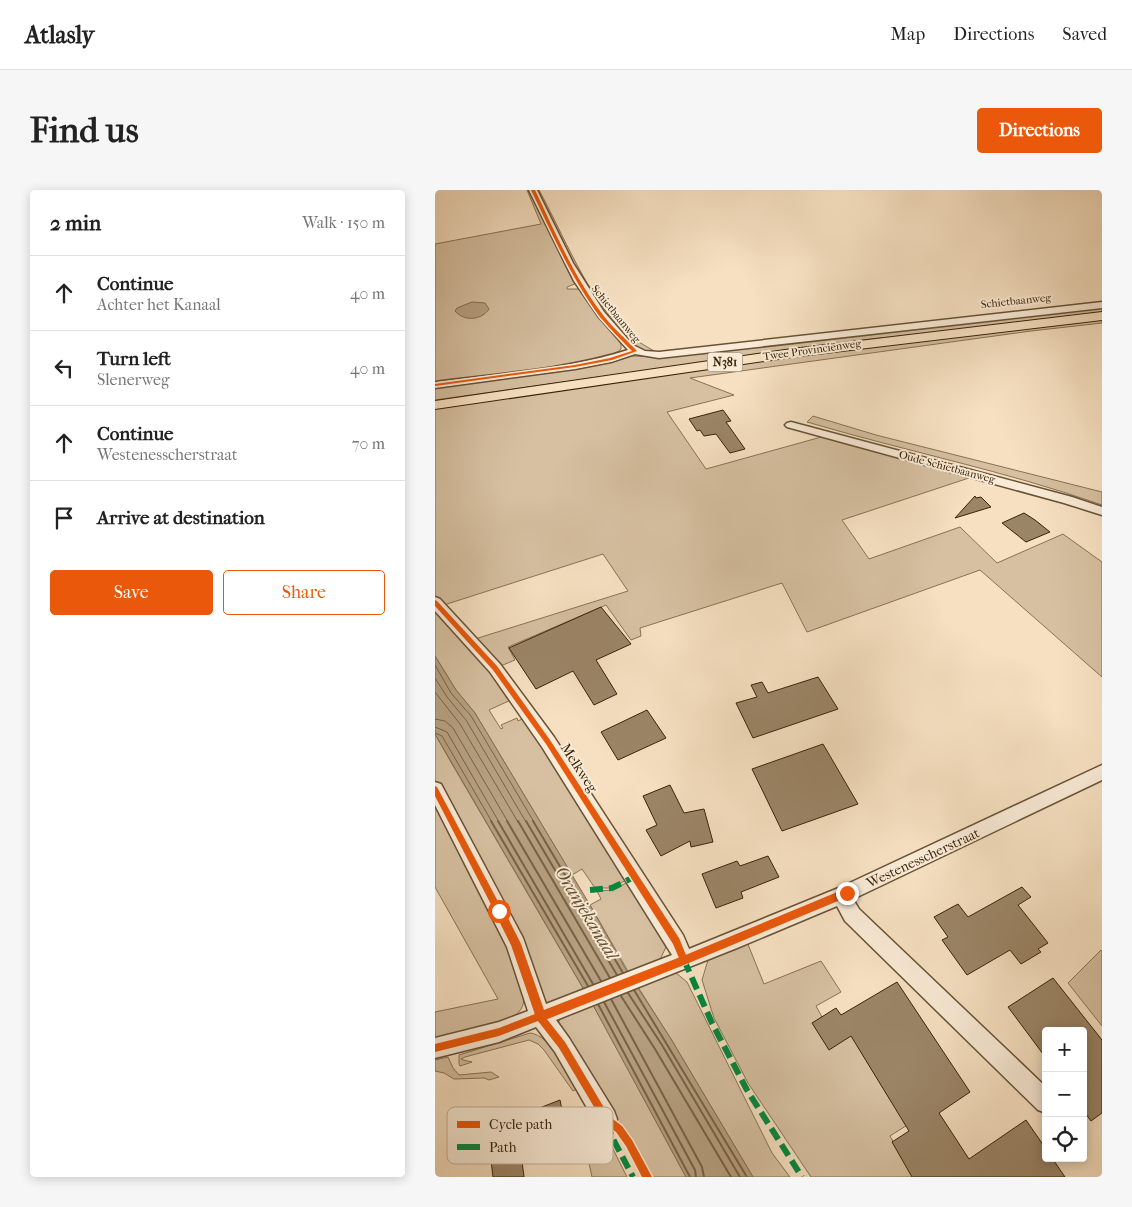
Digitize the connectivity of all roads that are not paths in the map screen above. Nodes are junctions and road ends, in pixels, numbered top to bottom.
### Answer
1 (533, 190) edge
2 (1102, 304) edge
3 (1102, 316) edge
4 (635, 351) junction
5 (435, 385) edge
6 (435, 405) edge
7 (791, 425) dead end
8 (1102, 511) edge
9 (435, 602) edge
10 (1102, 772) edge
11 (435, 789) edge
12 (841, 896) junction
13 (684, 960) junction
14 (540, 1016) junction
15 (435, 1048) edge
16 (1042, 1098) edge
17 (599, 1107) edge

1 - 4 street, Schietbaanweg
2 - 4 street, Schietbaanweg
3 - 6 main road, Twee Provinciënweg / N381
4 - 5 street, Schietbaanweg
7 - 8 street, Oude Schietbaanweg
9 - 13 street, Melkweg
10 - 12 street, Westenesscherstraat
11 - 14 street
12 - 13 street, Westenesscherstraat
12 - 16 street
13 - 14 street, Westenesscherstraat
14 - 15 street, Westenesscherstraat
14 - 17 street

